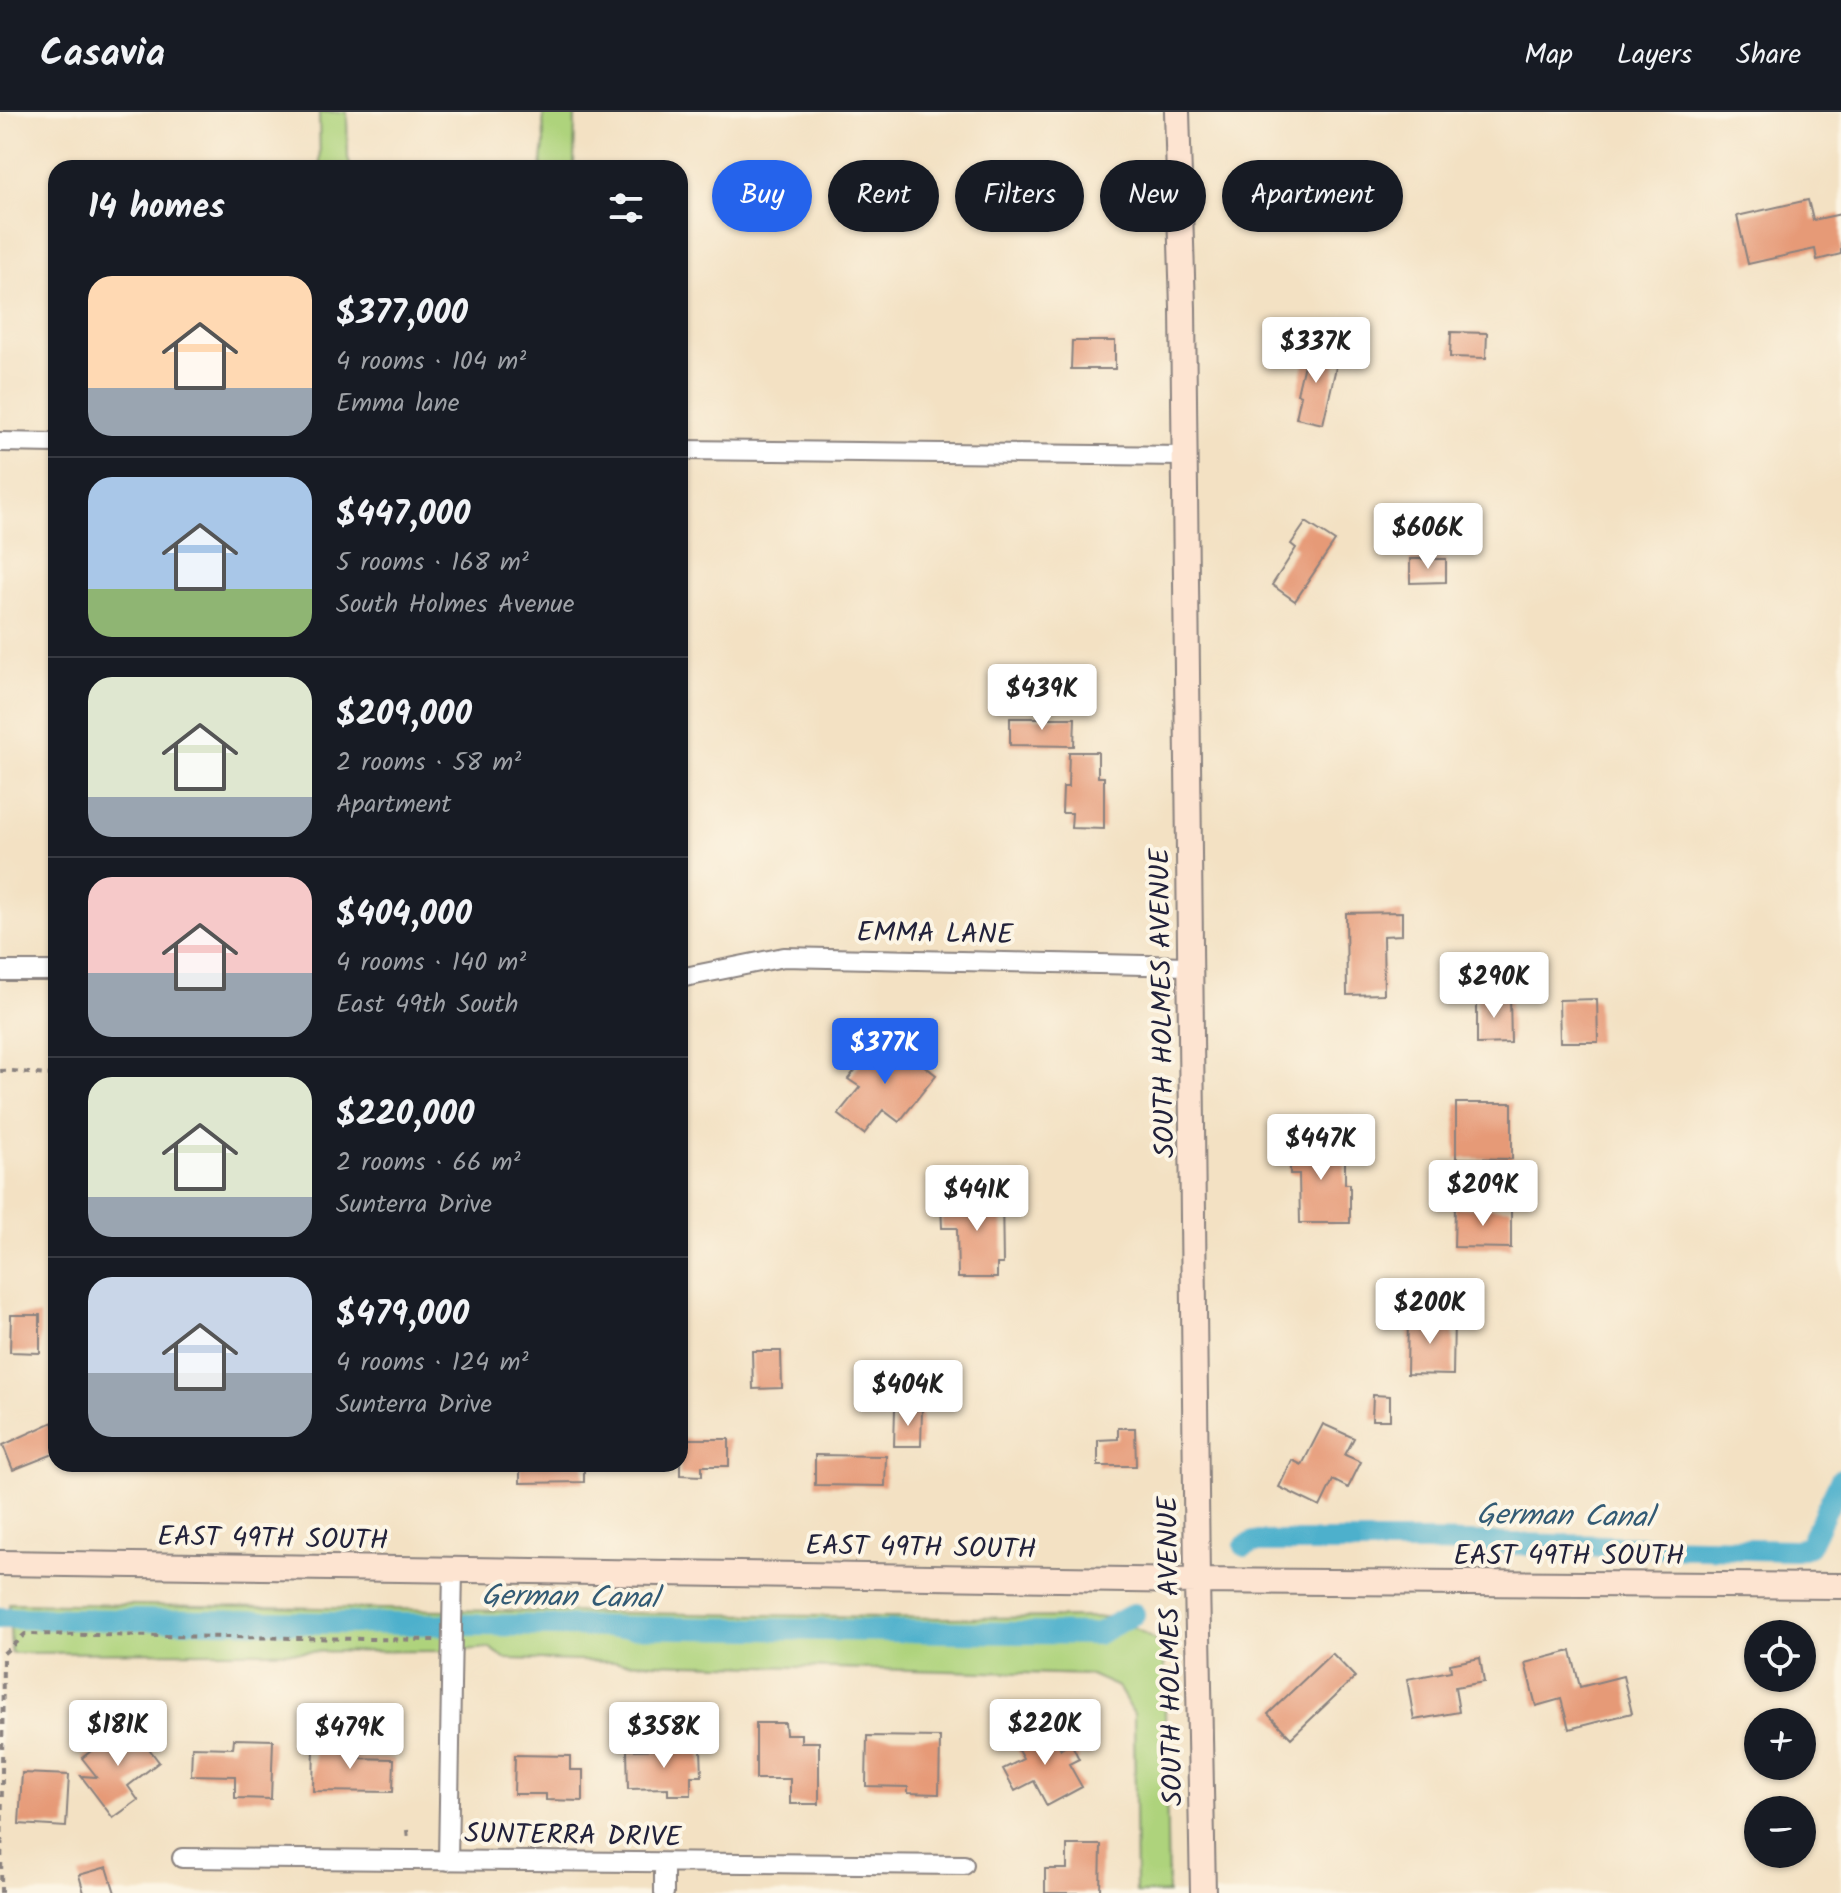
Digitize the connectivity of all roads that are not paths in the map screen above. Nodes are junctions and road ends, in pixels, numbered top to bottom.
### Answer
1 (1177, 112) edge
2 (0, 442) edge
3 (48, 443) edge
4 (688, 450) edge
5 (1185, 456) junction
6 (1190, 966) junction
7 (0, 971) edge
8 (48, 971) edge
9 (688, 976) edge
10 (0, 1563) edge
11 (453, 1569) junction
12 (1197, 1581) junction
13 (1841, 1586) edge
14 (182, 1858) dead end
15 (448, 1861) junction
16 (664, 1863) junction
17 (964, 1865) dead end
18 (664, 1893) edge
19 (1203, 1893) edge

1 - 5 street, SOUTH HOLMES AVENUE
2 - 3 street
4 - 5 street
5 - 6 street, SOUTH HOLMES AVENUE
6 - 9 street, EMMA LANE
6 - 12 street, SOUTH HOLMES AVENUE
7 - 8 street
10 - 11 street, EAST 49TH SOUTH
11 - 12 street, EAST 49TH SOUTH
11 - 15 street
12 - 13 street, EAST 49TH SOUTH
12 - 19 street, SOUTH HOLMES AVENUE
14 - 15 street, SUNTERRA DRIVE
15 - 16 street, SUNTERRA DRIVE
16 - 17 street, SUNTERRA DRIVE
16 - 18 street

